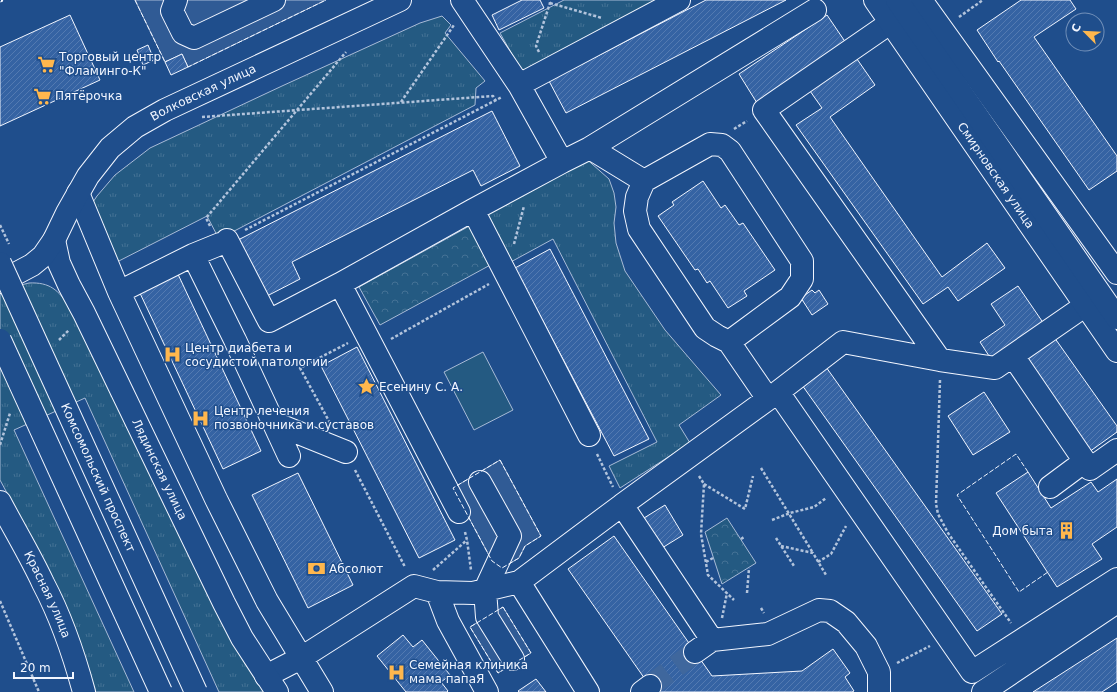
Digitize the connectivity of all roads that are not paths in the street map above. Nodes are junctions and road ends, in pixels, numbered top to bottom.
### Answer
1 (176, 0) edge
2 (274, 0) edge
3 (462, 0) edge
4 (679, 0) edge
5 (875, 0) edge
6 (897, 0) edge
7 (921, 0) edge
8 (392, 2) edge
9 (815, 10) dead end
10 (890, 23) junction
11 (518, 86) junction
12 (590, 148) junction
13 (562, 162) junction
14 (644, 181) junction
15 (78, 193) junction
16 (473, 210) junction
17 (54, 240) junction
18 (193, 255) junction
19 (0, 264) edge
20 (1117, 273) edge
21 (0, 282) edge
22 (340, 284) junction
23 (119, 292) junction
24 (1086, 305) junction
25 (1117, 318) edge
26 (0, 340) edge
27 (728, 342) junction
28 (1117, 351) edge
29 (1013, 356) junction
30 (940, 360) junction
31 (773, 396) junction
32 (274, 422) junction
33 (589, 435) road end
34 (1117, 450) edge
35 (346, 452) road end
36 (289, 456) dead end
37 (1085, 461) junction
38 (480, 482) dead end
39 (1050, 487) dead end
40 (0, 502) edge
41 (622, 506) junction
42 (459, 512) road end
43 (1117, 579) edge
44 (519, 582) junction
45 (437, 592) junction
46 (479, 592) junction
47 (1117, 602) edge
48 (301, 658) junction
49 (513, 659) dead end
50 (879, 682) edge
51 (272, 684) edge
52 (84, 692) edge
53 (160, 692) edge
54 (196, 692) edge
55 (322, 692) edge
56 (487, 692) edge
57 (588, 692) edge
58 (983, 692) edge

1 - 2 main road
3 - 11 main road
4 - 11 main road
5 - 10 main road, Смирновская улица
6 - 25 main road, Смирновская улица
7 - 20 main road
8 - 15 main road, Волковская улица
9 - 12 main road
10 - 24 main road, Смирновская улица
10 - 30 main road
11 - 13 main road
12 - 13 main road
12 - 14 main road
13 - 16 main road
14 - 27 main road
14 - 27 main road
15 - 17 main road, Волковская улица
15 - 23 main road
16 - 22 main road
16 - 33 main road
17 - 21 main road, Волковская улица
17 - 51 main road, Лядинская улица
18 - 22 main road
18 - 23 main road
18 - 32 main road
19 - 54 main road, Комсомольский проспект, bridge
22 - 42 main road
23 - 48 main road
24 - 28 main road, Смирновская улица
24 - 29 main road
26 - 53 main road, bridge
27 - 31 main road
29 - 30 main road
29 - 37 main road
30 - 31 main road
31 - 41 main road
31 - 43 main road
32 - 35 main road
32 - 36 main road
34 - 37 main road
37 - 39 main road
38 - 46 main road
40 - 52 main road, Красная улица
41 - 44 main road
41 - 50 main road
44 - 46 main road
44 - 57 main road
45 - 46 main road
45 - 48 main road
45 - 56 main road
46 - 49 main road
47 - 58 main road
48 - 51 main road
48 - 55 main road

